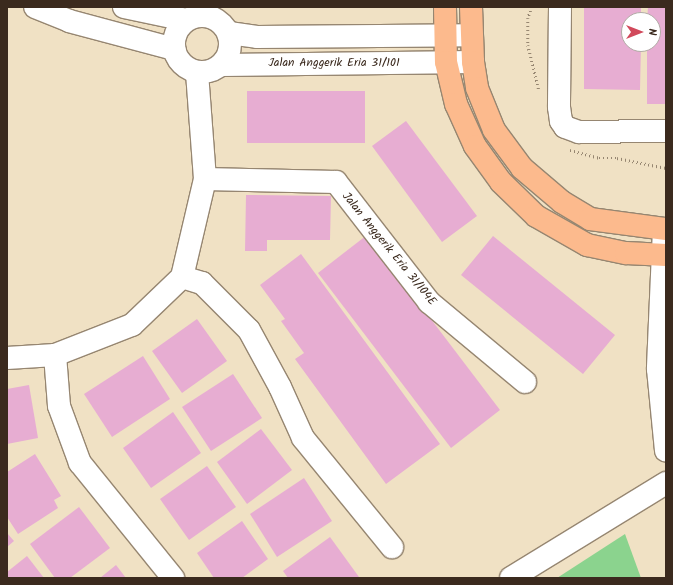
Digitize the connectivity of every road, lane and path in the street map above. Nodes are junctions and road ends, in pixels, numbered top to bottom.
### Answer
1 (35, 7) edge
2 (124, 7) edge
3 (445, 7) edge
4 (471, 7) edge
5 (560, 7) edge
6 (193, 14) edge
7 (229, 33) junction
8 (471, 35) junction
9 (445, 36) junction
10 (174, 48) junction
11 (446, 62) junction
12 (472, 62) junction
13 (222, 65) junction
14 (197, 72) junction
15 (666, 131) edge
16 (205, 179) junction
17 (665, 229) edge
18 (664, 255) edge
19 (182, 277) junction
20 (54, 355) junction
21 (7, 358) edge
22 (525, 382) dead end
23 (663, 407) edge
24 (666, 451) edge
25 (666, 483) edge
26 (392, 547) dead end
27 (173, 578) edge
28 (511, 578) edge

1 - 10 street
2 - 6 street
3 - 9 main road
4 - 8 main road
5 - 15 street
6 - 7 street
6 - 10 street
7 - 9 street
7 - 13 street
8 - 9 street
8 - 12 main road
9 - 11 main road
10 - 14 street
11 - 12 street, Jalan Anggerik Eria 31/101
11 - 13 street, Jalan Anggerik Eria 31/101
11 - 18 main road
12 - 17 main road
13 - 14 street
14 - 16 street
16 - 19 street
16 - 22 street, Jalan Anggerik Eria 31/104E
17 - 18 street
18 - 23 street
19 - 20 street
19 - 26 street
20 - 21 street
20 - 27 street
23 - 24 street
25 - 28 street

